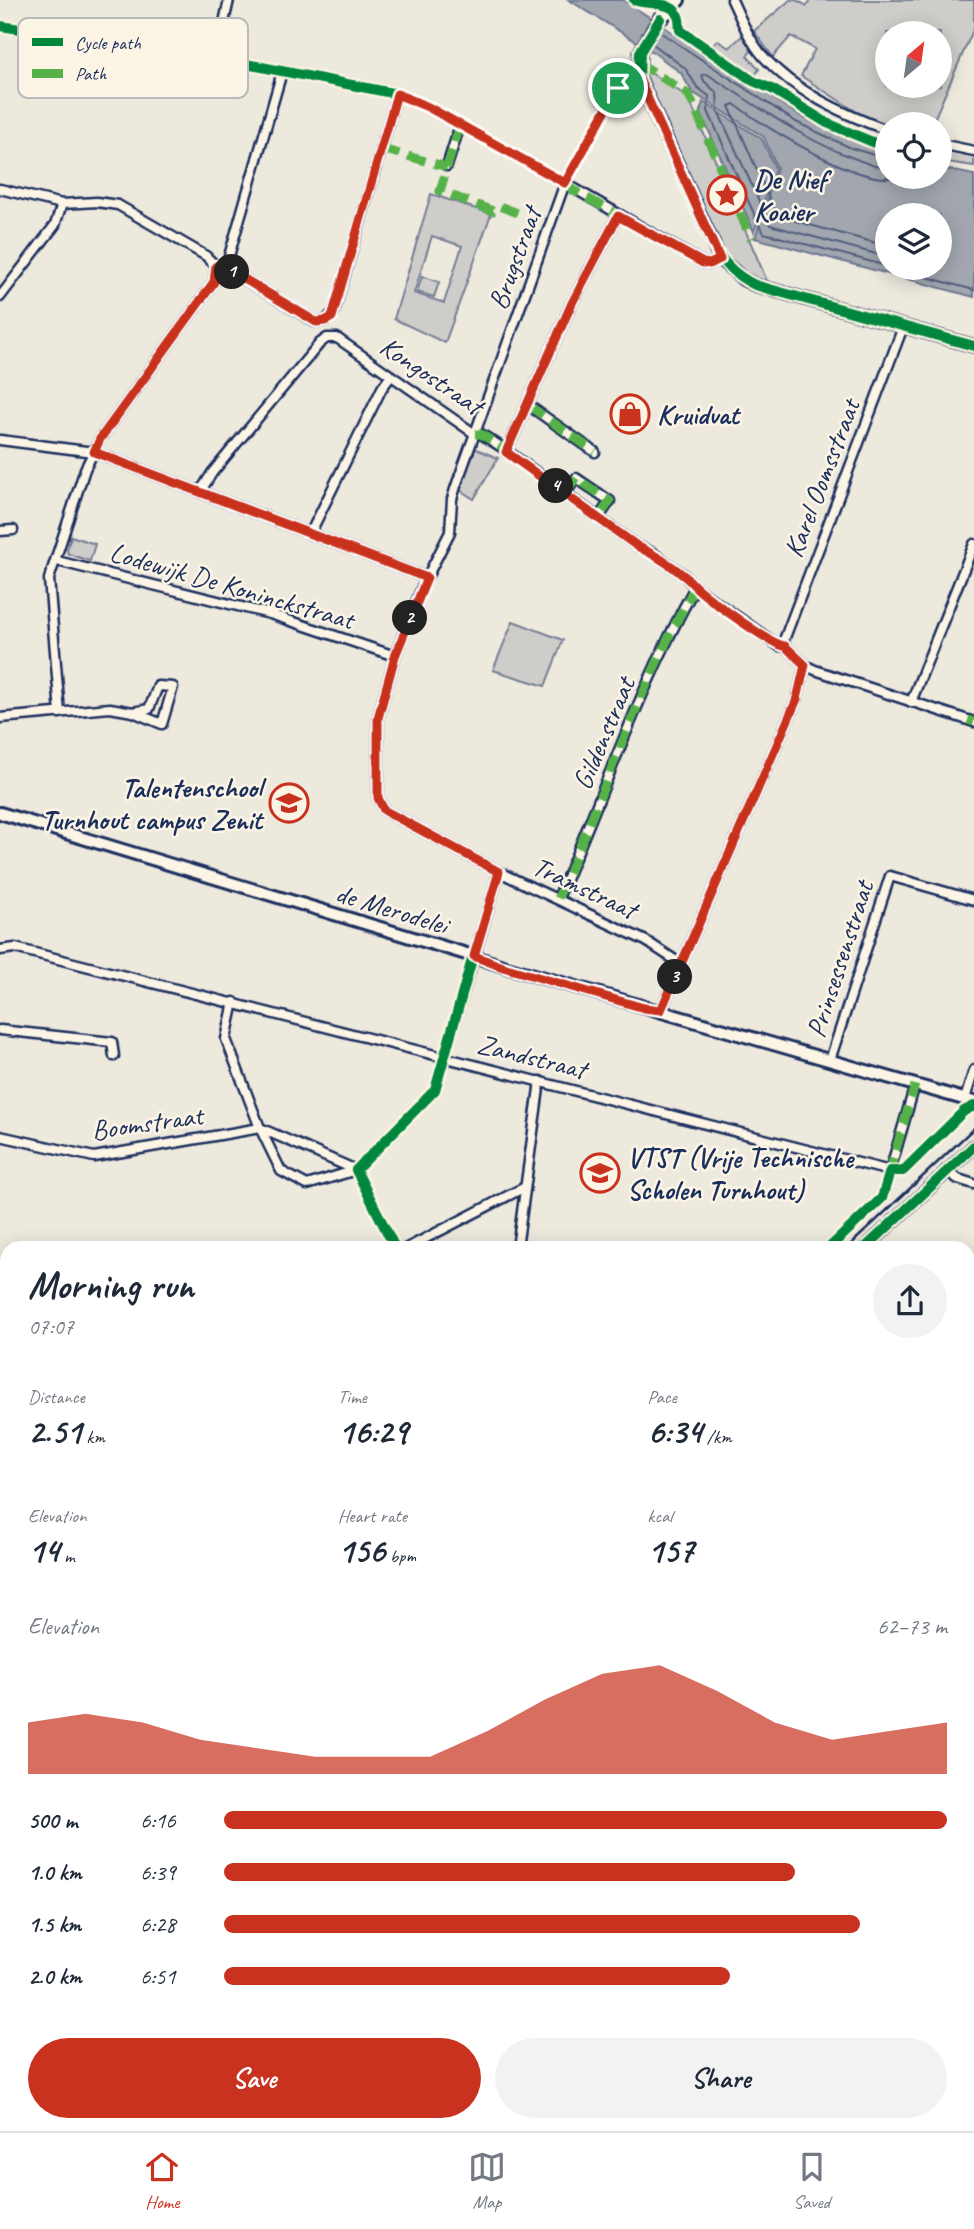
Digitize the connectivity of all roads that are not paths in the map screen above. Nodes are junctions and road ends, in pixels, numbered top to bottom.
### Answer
1 (229, 0) edge
2 (670, 0) edge
3 (679, 0) edge
4 (732, 0) edge
5 (225, 18) edge
6 (659, 21) junction
7 (0, 26) edge
8 (18, 29) edge
9 (248, 65) edge
10 (282, 72) junction
11 (639, 79) junction
12 (397, 94) junction
13 (460, 125) junction
14 (875, 125) edge
15 (952, 146) edge
16 (974, 150) edge
17 (447, 166) dead end
18 (565, 183) junction
19 (0, 189) edge
20 (62, 204) junction
21 (618, 216) junction
22 (720, 259) junction
23 (0, 296) edge
24 (903, 327) junction
25 (974, 346) edge
26 (391, 376) junction
27 (528, 405) junction
28 (475, 434) junction
29 (0, 440) edge
30 (94, 452) junction
31 (506, 452) junction
32 (595, 452) dead end
33 (200, 492) junction
34 (566, 493) junction
35 (599, 517) junction
36 (13, 530) dead end
37 (0, 531) edge
38 (310, 534) junction
39 (974, 544) edge
40 (57, 561) junction
41 (427, 578) junction
42 (695, 587) junction
43 (785, 646) junction
44 (395, 656) junction
45 (805, 665) junction
46 (911, 702) junction
47 (133, 712) junction
48 (60, 713) junction
49 (0, 718) edge
50 (974, 722) edge
51 (0, 814) edge
52 (499, 872) junction
53 (558, 898) junction
54 (974, 900) edge
55 (0, 950) edge
56 (474, 956) junction
57 (681, 964) junction
58 (234, 1002) junction
59 (661, 1010) junction
60 (0, 1030) edge
61 (114, 1056) dead end
62 (445, 1057) junction
63 (830, 1060) junction
64 (974, 1070) edge
65 (540, 1081) junction
66 (915, 1085) junction
67 (970, 1100) edge
68 (260, 1128) junction
69 (0, 1136) edge
70 (974, 1146) edge
71 (356, 1170) junction
72 (946, 1170) junction
73 (890, 1171) junction
74 (974, 1184) edge
75 (525, 1187) junction
76 (392, 1241) edge
77 (421, 1241) edge
78 (518, 1241) edge
79 (836, 1241) edge
80 (872, 1241) edge

1 - 5 street
2 - 6 street
3 - 6 street
4 - 14 street
6 - 11 street
7 - 8 street
9 - 10 street
10 - 12 street
10 - 12 street
11 - 18 street, Brugstraat
11 - 22 street
12 - 13 street
13 - 17 street
13 - 18 street
15 - 16 street
18 - 21 street
18 - 28 street, Brugstraat
19 - 20 street
20 - 23 street
20 - 30 street
21 - 22 street
21 - 27 street
22 - 24 street
24 - 25 street
24 - 43 street, Karel Oomsstraat
26 - 28 street, Kongostraat
26 - 33 street, Kongostraat
26 - 38 street
27 - 31 street
27 - 32 street
28 - 31 street, Kongostraat
28 - 41 street, Brugstraat
29 - 30 street
30 - 33 street
30 - 40 street
31 - 34 street, Kongostraat
33 - 38 street
34 - 35 street, Kongostraat
34 - 35 street
35 - 42 street, Kongostraat
36 - 37 street
38 - 41 street
39 - 46 street
40 - 44 street, Lodewijk De Koninckstraat
40 - 48 street
41 - 44 street, Tramstraat
42 - 43 street, Kongostraat
42 - 53 street, Gildenstraat
43 - 45 street, Kongostraat
44 - 52 street, Tramstraat
45 - 46 street
45 - 57 street
46 - 50 street
47 - 47 street
47 - 48 street
48 - 49 street
51 - 56 street, de Merodelei
52 - 53 street, Tramstraat
52 - 56 street
53 - 57 street, Tramstraat
54 - 63 street, Prinsessenstraat
55 - 58 street, Zandstraat
56 - 59 street, de Merodelei
56 - 62 street
57 - 59 street
58 - 62 street, Zandstraat
58 - 68 street
59 - 63 street, de Merodelei
60 - 61 street
62 - 65 street, Zandstraat
62 - 71 street
63 - 66 street, de Merodelei
64 - 67 street
65 - 73 street, Zandstraat
65 - 75 street
66 - 67 street, de Merodelei
66 - 73 street
68 - 69 street, Boomstraat
68 - 71 street
68 - 71 street
70 - 72 street
71 - 76 street
72 - 74 street
72 - 80 street
73 - 79 street
75 - 77 street
75 - 78 street

